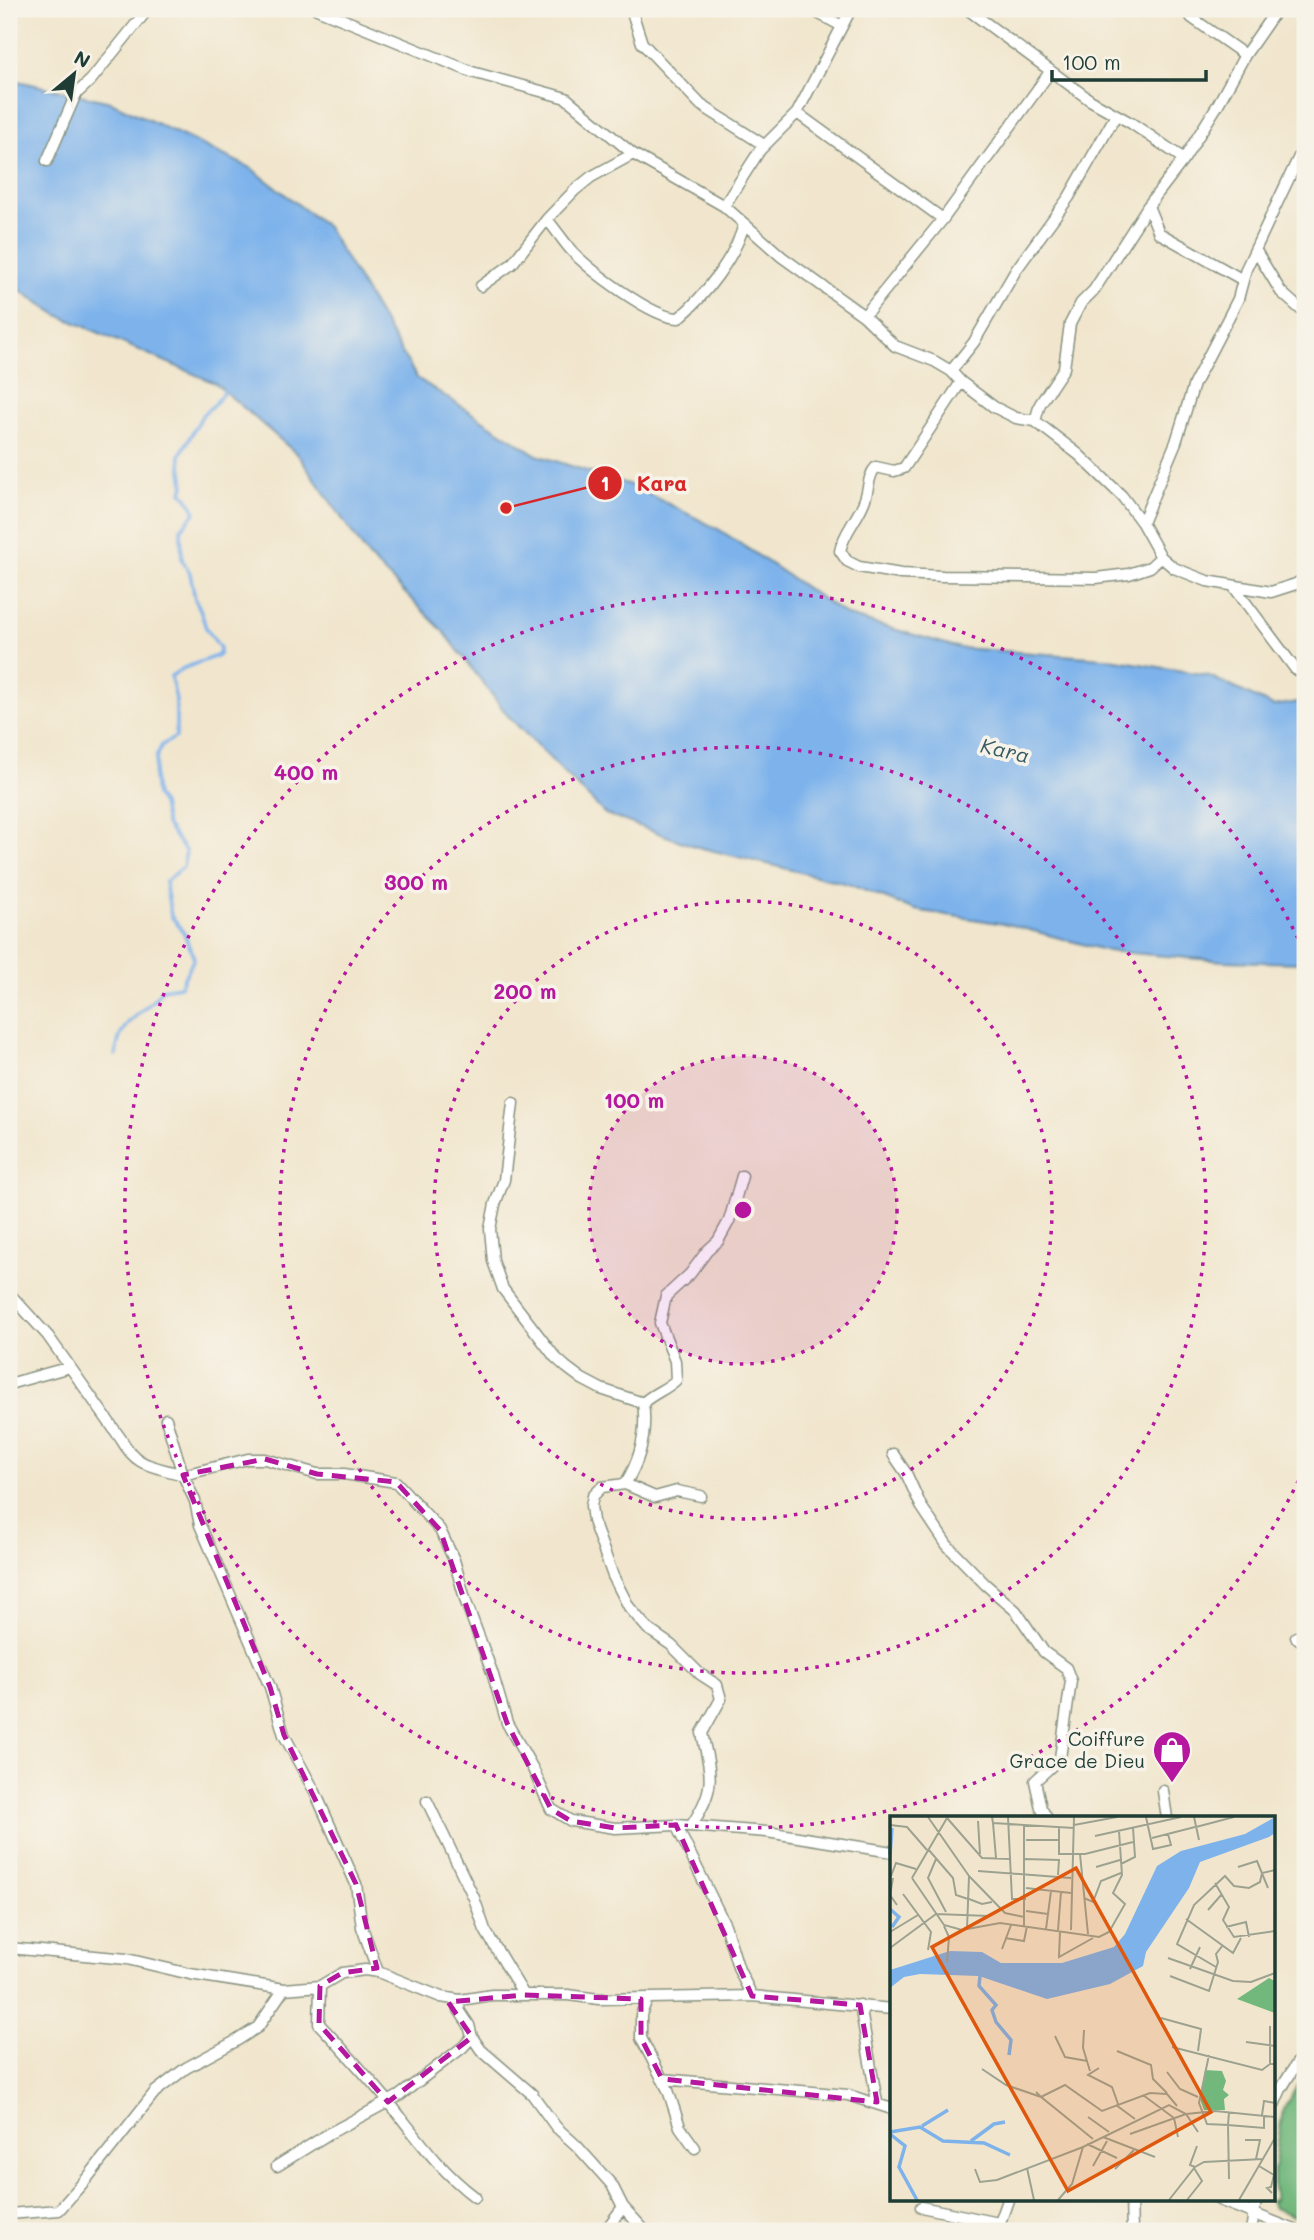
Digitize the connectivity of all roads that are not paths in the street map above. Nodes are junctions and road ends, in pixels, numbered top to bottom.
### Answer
1 (148, 9) edge
2 (317, 9) edge
3 (631, 9) edge
4 (810, 9) edge
5 (851, 9) edge
6 (967, 9) edge
7 (1185, 9) edge
8 (1277, 9) edge
9 (842, 26) junction
10 (1245, 55) junction
11 (1049, 72) junction
12 (797, 113) junction
13 (1116, 115) junction
14 (1305, 144) edge
15 (764, 145) junction
16 (634, 154) junction
17 (1184, 159) junction
18 (47, 161) dead end
19 (724, 206) junction
20 (1148, 206) junction
21 (547, 219) junction
22 (943, 219) junction
23 (744, 224) junction
24 (1256, 251) junction
25 (1243, 281) junction
26 (481, 286) dead end
27 (1305, 305) edge
28 (864, 316) junction
29 (951, 371) junction
30 (961, 382) junction
31 (1035, 421) junction
32 (1142, 523) junction
33 (1161, 557) junction
34 (1305, 578) edge
35 (1234, 587) junction
36 (1296, 670) dead end
37 (513, 1103) dead end
38 (742, 1176) dead end
39 (9, 1293) edge
40 (70, 1367) junction
41 (9, 1384) edge
42 (643, 1403) junction
43 (166, 1419) dead end
44 (893, 1454) dead end
45 (183, 1475) junction
46 (625, 1484) junction
47 (701, 1496) dead end
48 (1163, 1791) dead end
49 (427, 1801) dead end
50 (1046, 1816) edge
51 (1167, 1816) edge
52 (676, 1825) junction
53 (691, 1826) junction
54 (890, 1852) edge
55 (9, 1948) edge
56 (378, 1972) junction
57 (320, 1986) junction
58 (284, 1989) junction
59 (524, 1994) junction
60 (752, 1996) junction
61 (647, 1999) junction
62 (460, 2000) junction
63 (860, 2006) junction
64 (890, 2009) edge
65 (472, 2037) junction
66 (1305, 2050) edge
67 (662, 2079) junction
68 (1276, 2080) edge
69 (1281, 2089) junction
70 (1276, 2100) edge
71 (388, 2102) junction
72 (877, 2102) junction
73 (890, 2108) edge
74 (695, 2148) dead end
75 (277, 2166) dead end
76 (475, 2197) dead end
77 (1007, 2202) edge
78 (1130, 2202) edge
79 (1223, 2202) edge
80 (1255, 2202) edge
81 (623, 2207) junction
82 (921, 2207) dead end
83 (9, 2214) edge
84 (1254, 2216) junction
85 (998, 2227) edge
86 (597, 2231) edge
87 (645, 2231) edge
88 (1132, 2231) edge
89 (1251, 2231) edge
90 (1297, 2231) edge

1 - 18 street
2 - 16 street
3 - 15 street
4 - 9 street
5 - 9 street
6 - 11 street
7 - 10 street
8 - 10 street
9 - 12 street
10 - 17 street
11 - 13 street
11 - 22 street
12 - 15 street
12 - 22 street
13 - 17 street
13 - 29 street
14 - 24 street
15 - 19 street
16 - 19 street
16 - 21 street
17 - 20 street
19 - 23 street
20 - 25 street
20 - 31 street
21 - 23 street
21 - 26 street
22 - 28 street
23 - 28 street
24 - 25 street
24 - 27 street
25 - 32 street
28 - 29 street
29 - 30 street
30 - 31 street
30 - 33 street
31 - 32 street
32 - 33 street
33 - 35 street
34 - 35 street
35 - 36 street
37 - 42 street
38 - 42 street
39 - 40 street
40 - 41 street
40 - 45 street
42 - 46 street
43 - 45 street
44 - 50 street
45 - 52 street
45 - 56 street
46 - 47 street
46 - 53 street
48 - 51 street
49 - 59 street
52 - 53 street
52 - 60 street
53 - 54 street
55 - 58 street
56 - 57 street
56 - 62 street
57 - 58 street
57 - 71 street
58 - 83 street
59 - 61 street
59 - 62 street
60 - 61 street
60 - 63 street
61 - 67 street
62 - 65 street
63 - 64 street
63 - 72 street
65 - 71 street
65 - 81 street
66 - 69 street
67 - 72 street
67 - 74 street
68 - 69 street
69 - 70 street
71 - 75 street
71 - 76 street
72 - 73 street
77 - 85 street
78 - 88 street
79 - 84 street
80 - 84 street
81 - 86 street
81 - 87 street
82 - 85 street
84 - 89 street
84 - 90 street

